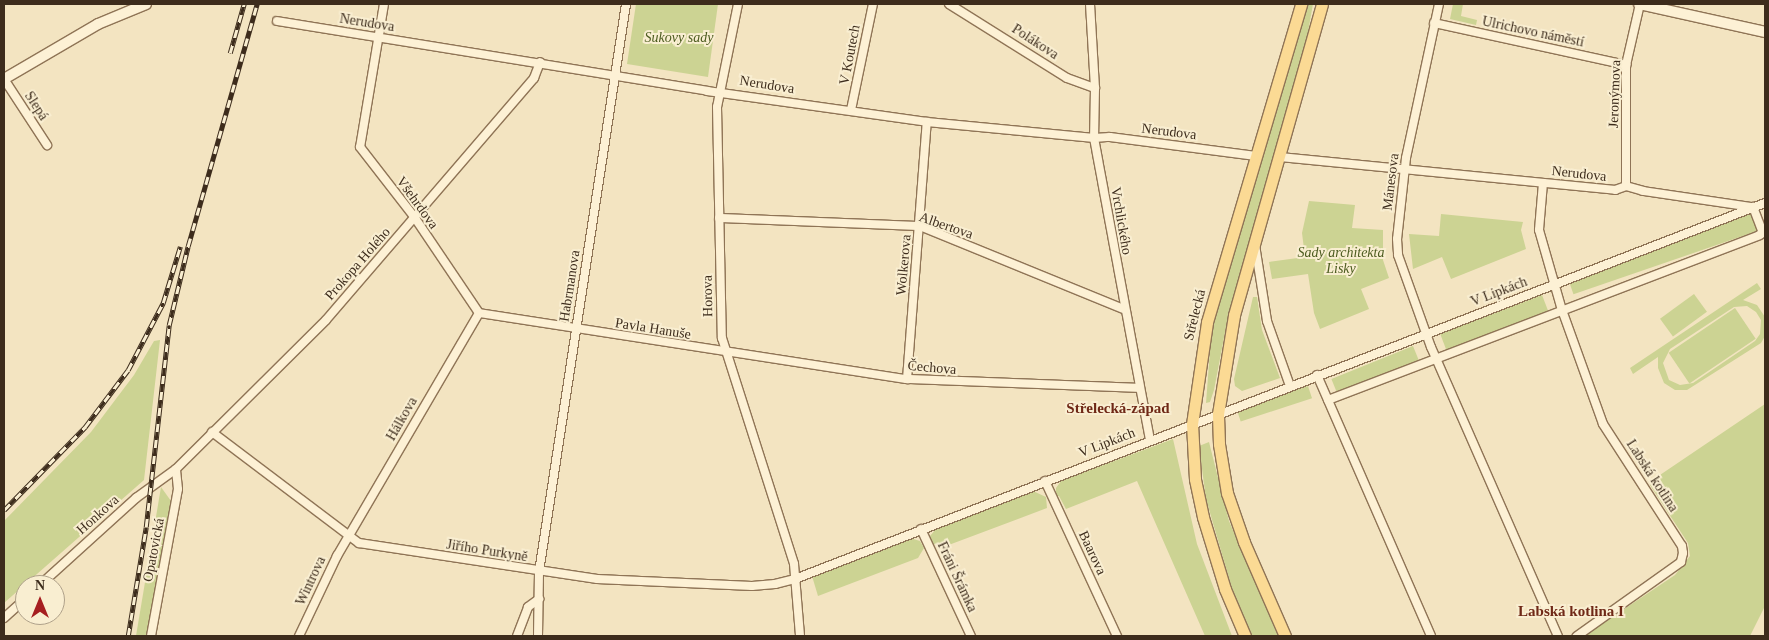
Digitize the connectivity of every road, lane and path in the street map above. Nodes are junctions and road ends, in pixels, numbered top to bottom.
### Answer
1 (146, 4) edge
2 (384, 4) edge
3 (626, 4) edge
4 (738, 4) edge
5 (873, 4) edge
6 (949, 4) edge
7 (1090, 4) edge
8 (1302, 4) edge
9 (1322, 4) edge
10 (1438, 4) edge
11 (1640, 4) edge
12 (964, 6) edge
13 (277, 21) dead end
14 (1434, 23) junction
15 (1765, 32) edge
16 (378, 37) junction
17 (540, 62) junction
18 (1626, 66) junction
19 (615, 75) junction
20 (4, 79) edge
21 (1095, 88) junction
22 (720, 92) junction
23 (851, 110) junction
24 (927, 122) junction
25 (1094, 138) junction
26 (47, 146) dead end
27 (1256, 156) junction
28 (1280, 157) junction
29 (1404, 169) junction
30 (1543, 183) junction
31 (1626, 186) junction
32 (1765, 203) edge
33 (1753, 207) junction
34 (415, 218) junction
35 (719, 218) junction
36 (920, 226) junction
37 (1255, 242) junction
38 (1556, 283) junction
39 (1123, 309) junction
40 (1562, 310) junction
41 (479, 313) junction
42 (576, 329) junction
43 (1426, 334) junction
44 (725, 352) junction
45 (1438, 359) junction
46 (1317, 375) junction
47 (907, 379) junction
48 (1290, 386) junction
49 (1138, 388) junction
50 (1328, 400) junction
51 (1218, 414) junction
52 (1192, 424) junction
53 (212, 432) junction
54 (1150, 440) junction
55 (176, 468) junction
56 (1045, 481) junction
57 (921, 529) junction
58 (348, 538) junction
59 (539, 572) junction
60 (51, 575) edge
61 (795, 579) junction
62 (539, 599) junction
63 (15, 608) edge
64 (4, 618) edge
65 (151, 636) edge
66 (299, 636) edge
67 (517, 636) edge
68 (538, 636) edge
69 (800, 636) edge
70 (971, 636) edge
71 (1117, 636) edge
72 (1245, 636) edge
73 (1285, 636) edge
74 (1431, 636) edge
75 (1558, 636) edge
76 (1577, 636) edge

1 - 20 street
2 - 16 street, Všehrdova
3 - 19 street, Habrmanova
4 - 22 street, Horova
5 - 23 street, V Koutech
6 - 12 street
7 - 21 street, Vrchlického
8 - 27 main road, Střelecká
9 - 28 main road
10 - 14 street, Mánesova
11 - 15 street
11 - 18 street, Jeronýmova
12 - 21 street, Polákova
13 - 16 street, Nerudova
14 - 18 street, Ulrichovo náměstí
14 - 29 street, Mánesova
16 - 17 street, Nerudova
16 - 34 street, Všehrdova
17 - 19 street, Nerudova
17 - 34 street, Prokopa Holého
18 - 31 street, Jeronýmova
19 - 22 street, Nerudova
19 - 42 street, Habrmanova
20 - 26 street, Slepá
21 - 25 street, Vrchlického
22 - 23 street, Nerudova
22 - 35 street, Horova
23 - 24 street, Nerudova
24 - 25 street, Nerudova
24 - 36 street, Wolkerova
25 - 27 street, Nerudova
25 - 39 street, Vrchlického
27 - 52 main road, Střelecká
28 - 29 street, Nerudova
28 - 37 main road
29 - 30 street, Nerudova
29 - 43 street, Mánesova
30 - 31 street, Nerudova
30 - 38 street, Labská kotlina
31 - 33 street, Nerudova
32 - 33 street, V Lipkách
33 - 38 street, V Lipkách
33 - 40 street
34 - 41 street, Všehrdova
34 - 53 street, Prokopa Holého
35 - 36 street, Albertova
35 - 44 street, Horova
36 - 39 street, Albertova
36 - 47 street, Wolkerova
37 - 48 street
37 - 51 main road
38 - 40 street, Labská kotlina
38 - 43 street, V Lipkách
39 - 49 street, Vrchlického
40 - 45 street
40 - 76 street, Labská kotlina
41 - 42 street
41 - 58 street, Hálkova
42 - 44 street, Pavla Hanuše
42 - 59 street, Habrmanova
43 - 45 street, Mánesova
43 - 46 street, V Lipkách
44 - 47 street, Čechova
44 - 61 street, Horova
45 - 50 street
45 - 75 street
46 - 48 street, V Lipkách
46 - 50 street
47 - 49 street, Čechova
48 - 51 street, V Lipkách
49 - 54 street, Vrchlického
50 - 74 street
51 - 52 street, V Lipkách
51 - 73 main road
52 - 54 street, V Lipkách
52 - 72 main road, Střelecká
53 - 55 street, Prokopa Holého
53 - 58 street, Jiřího Purkyně
54 - 56 street, V Lipkách
55 - 60 street, Honkova
55 - 65 street, Opatovická
56 - 57 street, V Lipkách
56 - 71 street, Baarova
57 - 61 street, V Lipkách
57 - 70 street, Fráni Šrámka
58 - 59 street, Jiřího Purkyně
58 - 66 street, Wintrova
59 - 61 street, Jiřího Purkyně
59 - 62 street, Habrmanova
61 - 69 street, Horova
62 - 67 street
62 - 68 street, Habrmanova
63 - 64 street

